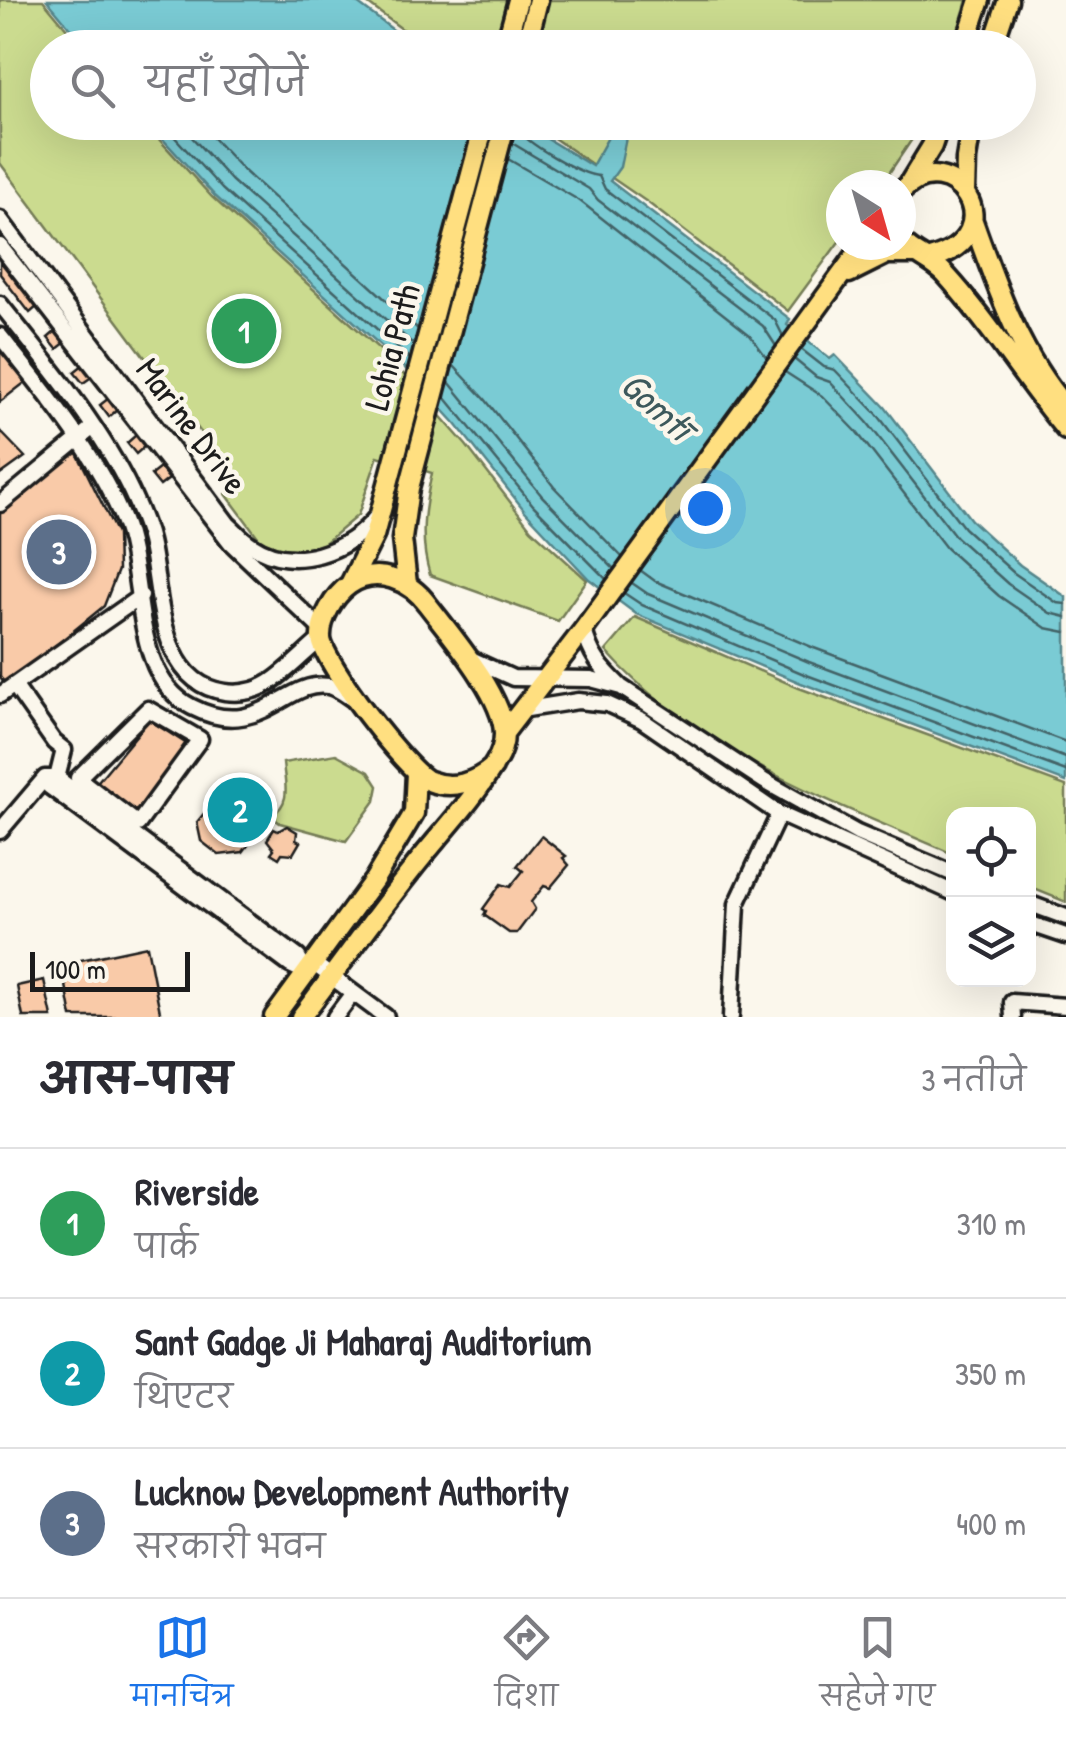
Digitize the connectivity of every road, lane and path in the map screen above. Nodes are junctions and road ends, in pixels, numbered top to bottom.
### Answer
1 (980, 0) edge
2 (1008, 0) edge
3 (517, 4) edge
4 (510, 30) edge
5 (970, 30) edge
6 (998, 30) edge
7 (480, 140) edge
8 (501, 140) edge
9 (934, 140) edge
10 (969, 140) edge
11 (916, 170) edge
12 (916, 183) edge
13 (965, 192) junction
14 (0, 219) edge
15 (973, 221) junction
16 (0, 246) edge
17 (916, 252) edge
18 (923, 256) junction
19 (853, 260) edge
20 (840, 278) junction
21 (0, 304) edge
22 (0, 336) edge
23 (1066, 408) edge
24 (94, 427) junction
25 (1066, 430) edge
26 (78, 440) junction
27 (0, 504) edge
28 (381, 511) junction
29 (350, 584) junction
30 (407, 584) junction
31 (140, 596) junction
32 (584, 629) junction
33 (321, 634) junction
34 (464, 655) junction
35 (544, 678) junction
36 (621, 687) junction
37 (5, 690) edge
38 (360, 704) junction
39 (522, 710) junction
40 (504, 733) junction
41 (493, 767) junction
42 (416, 773) junction
43 (51, 778) junction
44 (78, 778) joint
45 (779, 814) junction
46 (0, 831) edge
47 (946, 871) edge
48 (946, 889) edge
49 (1036, 906) edge
50 (1066, 918) edge
51 (1036, 926) edge
52 (1066, 936) edge
53 (310, 968) junction
54 (332, 977) junction
55 (292, 992) junction
56 (353, 993) junction
57 (1066, 1006) edge
58 (306, 1011) edge
59 (274, 1017) edge
60 (335, 1017) edge
61 (386, 1017) edge
62 (731, 1017) edge
63 (1012, 1017) edge

1 - 5 main road
2 - 6 main road
3 - 4 main road
7 - 28 main road, Lohia Path
8 - 30 main road, Lohia Path
9 - 11 main road
10 - 13 main road
12 - 13 main road
13 - 15 main road
14 - 28 street, Marine Drive
15 - 18 main road
15 - 23 main road
16 - 33 street, Marine Drive
17 - 18 main road
18 - 20 main road
18 - 25 main road
19 - 20 main road
20 - 32 main road
21 - 24 street
22 - 26 street
24 - 26 street
24 - 33 street
26 - 27 street
26 - 31 street
28 - 29 main road, Lohia Path
29 - 30 main road
29 - 33 main road, Lohia Path
30 - 34 main road
31 - 37 street
31 - 38 street
32 - 35 main road
32 - 36 street
33 - 38 main road
34 - 35 street
34 - 40 main road
35 - 36 street
35 - 39 main road
36 - 47 street
37 - 43 street
38 - 42 main road
39 - 40 main road
39 - 45 street
40 - 41 main road
41 - 42 main road
41 - 54 main road
42 - 53 main road
43 - 46 street
43 - 53 street
44 - 44 street
45 - 48 street
45 - 62 street
49 - 50 street
51 - 52 street
53 - 54 street
53 - 55 main road
54 - 56 street
54 - 58 main road
55 - 58 street
55 - 59 main road
56 - 60 street
56 - 61 street
57 - 63 street

